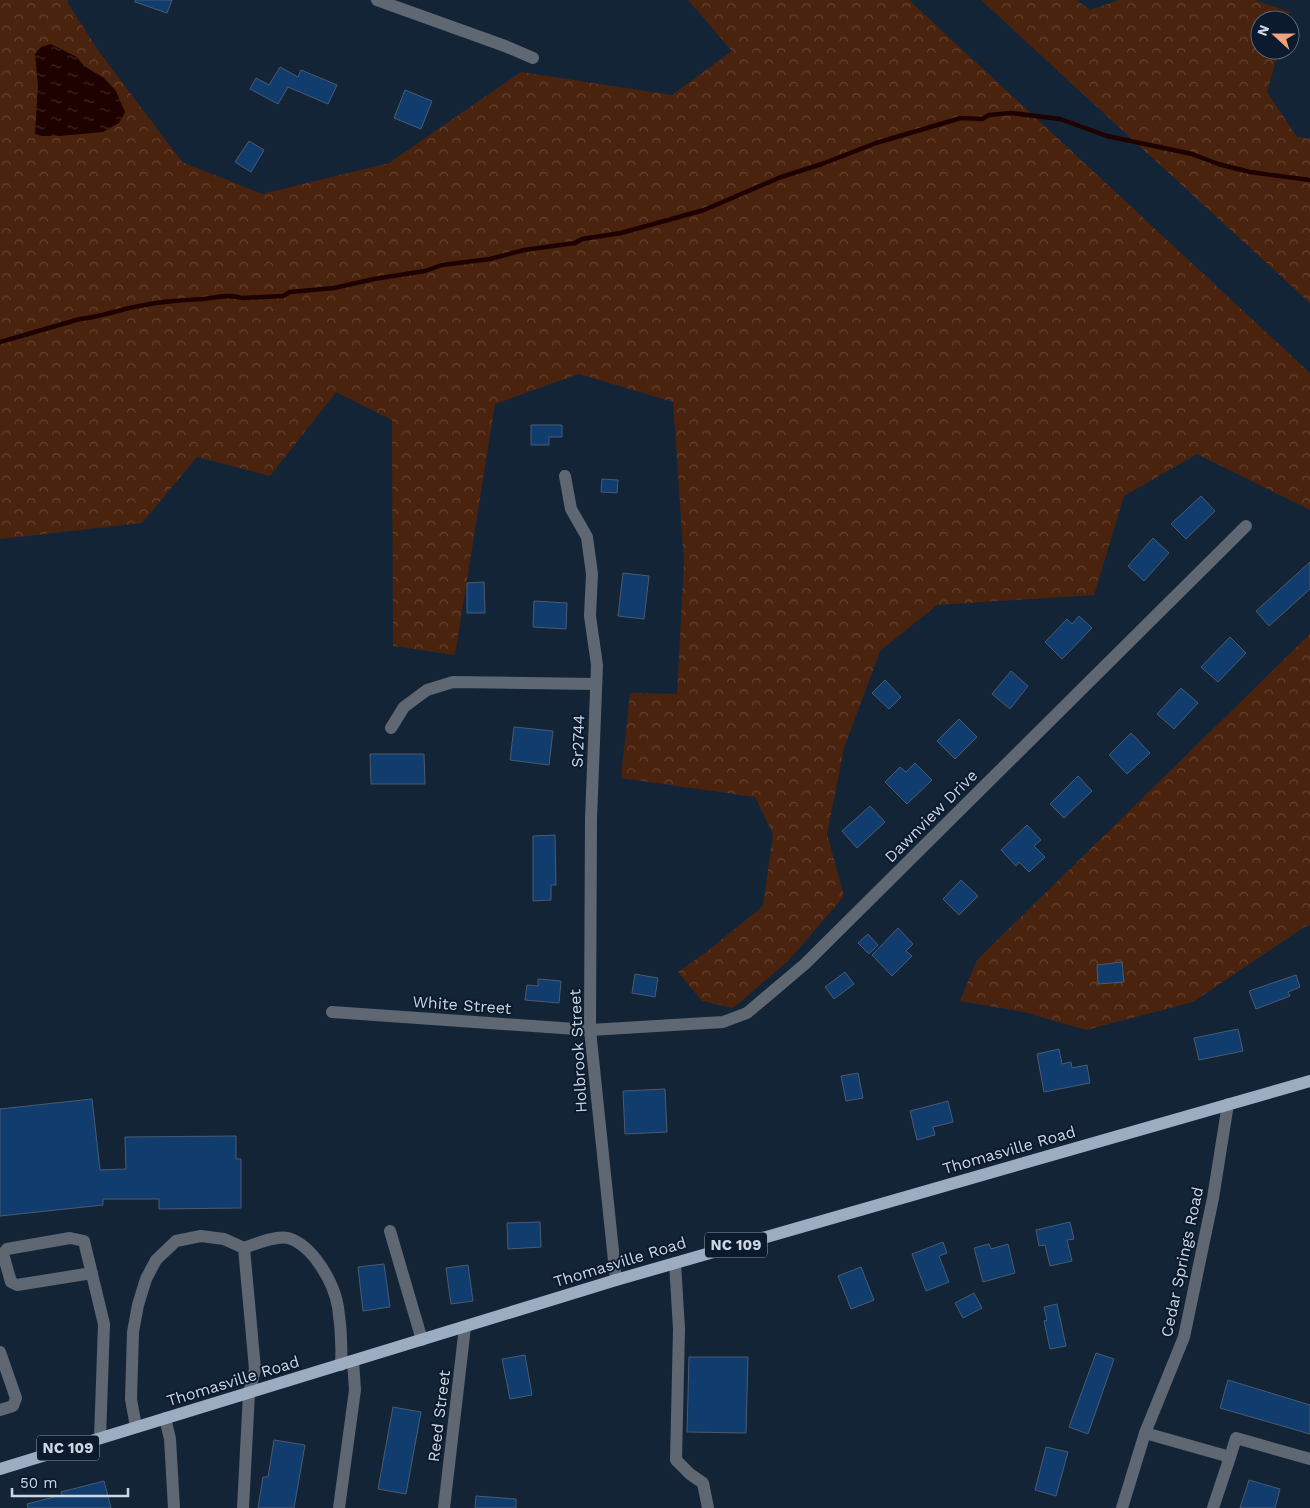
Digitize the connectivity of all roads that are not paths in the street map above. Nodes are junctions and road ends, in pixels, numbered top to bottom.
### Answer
1 (377, 0) edge
2 (533, 58) dead end
3 (565, 476) dead end
4 (1246, 526) dead end
5 (596, 684) junction
6 (391, 728) dead end
7 (591, 819) joint
8 (332, 1012) dead end
9 (590, 1030) junction
10 (1310, 1081) edge
11 (1228, 1104) junction
12 (390, 1231) dead end
13 (244, 1248) junction
14 (675, 1263) junction
15 (92, 1273) junction
16 (616, 1280) junction
17 (465, 1327) junction
18 (422, 1340) junction
19 (0, 1352) edge
20 (347, 1363) junction
21 (249, 1393) junction
22 (0, 1410) edge
23 (166, 1418) junction
24 (136, 1427) junction
25 (1145, 1433) junction
26 (100, 1438) junction
27 (1230, 1457) junction
28 (1310, 1460) edge
29 (0, 1469) edge
30 (174, 1508) edge
31 (243, 1508) edge
32 (339, 1508) edge
33 (444, 1508) edge
34 (708, 1508) edge
35 (1122, 1508) edge
36 (1213, 1508) edge

1 - 2 street
3 - 5 street, Sr2744
4 - 9 street, Dawnview Drive
5 - 6 street
5 - 7 street, Sr2744
7 - 9 street, Holbrook Street
8 - 9 street, White Street
9 - 16 street, Holbrook Street
10 - 11 main road, Thomasville Road / NC 109
11 - 14 main road, Thomasville Road / NC 109
11 - 25 street, Cedar Springs Road
12 - 18 street
13 - 20 street
13 - 21 street
13 - 24 street
14 - 16 main road, Thomasville Road / NC 109
14 - 34 street
15 - 15 street
15 - 26 street
16 - 17 main road, Thomasville Road / NC 109
17 - 18 main road, Thomasville Road / NC 109
17 - 33 street, Reed Street
18 - 20 main road, Thomasville Road / NC 109
19 - 22 street
20 - 21 main road, Thomasville Road / NC 109
20 - 32 street
21 - 23 main road, Thomasville Road / NC 109
21 - 31 street
23 - 24 main road, Thomasville Road / NC 109
23 - 30 street
24 - 26 main road, Thomasville Road / NC 109
25 - 27 street
25 - 35 street, Cedar Springs Road
26 - 29 main road, Thomasville Road / NC 109
27 - 28 street
27 - 36 street

